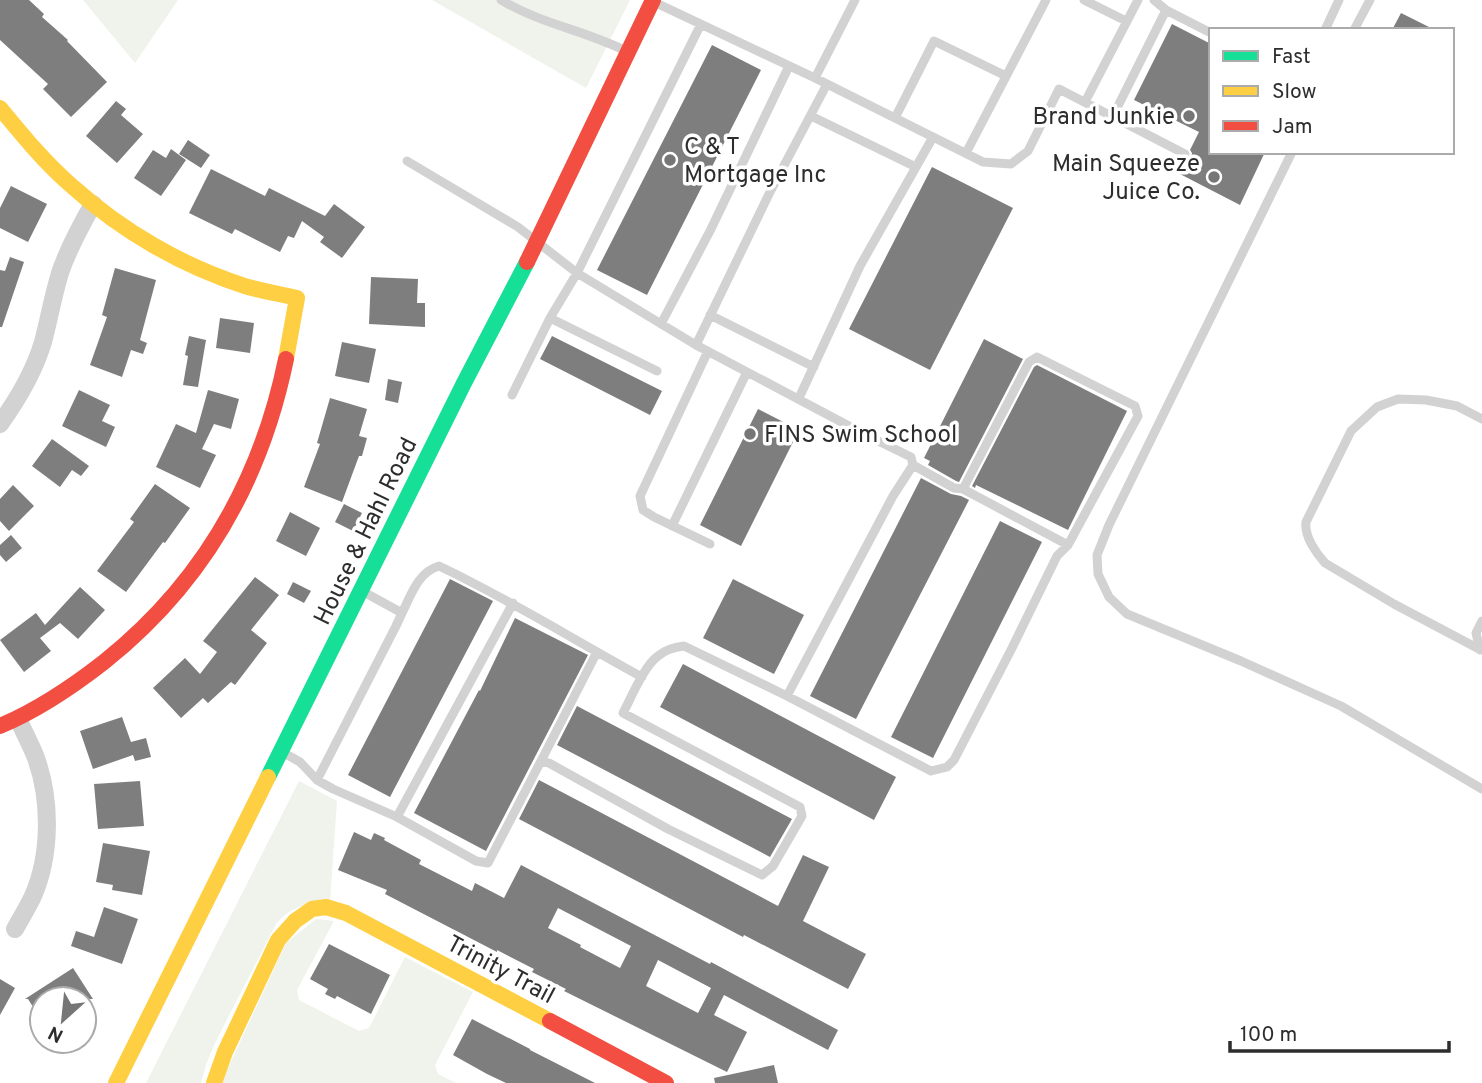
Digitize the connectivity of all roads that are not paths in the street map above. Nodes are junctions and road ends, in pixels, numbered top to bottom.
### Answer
1 (501, 0) edge
2 (855, 0) edge
3 (1046, 0) edge
4 (1084, 0) edge
5 (1138, 0) edge
6 (1154, 0) edge
7 (1339, 0) edge
8 (1370, 0) edge
9 (653, 1) edge
10 (1166, 10) junction
11 (1126, 21) junction
12 (701, 24) junction
13 (1326, 28) edge
14 (1355, 28) edge
15 (1209, 32) edge
16 (627, 52) junction
17 (789, 66) junction
18 (1006, 76) junction
19 (815, 78) junction
20 (827, 85) junction
21 (1085, 102) junction
22 (0, 108) edge
23 (811, 116) junction
24 (1113, 116) junction
25 (895, 118) junction
26 (933, 137) junction
27 (966, 153) junction
28 (1185, 154) dead end
29 (1291, 154) edge
30 (407, 161) dead end
31 (916, 167) junction
32 (93, 204) junction
33 (537, 242) junction
34 (577, 273) junction
35 (710, 315) junction
36 (550, 318) junction
37 (662, 324) junction
38 (696, 345) junction
39 (708, 351) junction
40 (814, 367) junction
41 (657, 371) dead end
42 (747, 372) junction
43 (512, 395) dead end
44 (799, 398) junction
45 (1482, 419) edge
46 (0, 424) edge
47 (913, 465) junction
48 (963, 489) junction
49 (673, 526) junction
50 (710, 544) dead end
51 (1068, 545) junction
52 (360, 591) junction
53 (513, 603) junction
54 (401, 613) junction
55 (1482, 621) edge
56 (1481, 650) edge
57 (597, 653) junction
58 (642, 677) junction
59 (787, 696) junction
60 (18, 719) junction
61 (0, 726) edge
62 (281, 751) junction
63 (541, 761) junction
64 (317, 780) junction
65 (1482, 789) edge
66 (397, 817) junction
67 (15, 929) dead end
68 (116, 1083) edge
69 (214, 1083) edge
70 (666, 1083) edge

1 - 16 lane
2 - 19 lane
3 - 18 lane
4 - 11 lane
5 - 11 lane
6 - 10 lane
7 - 13 lane
8 - 14 lane
9 - 12 lane
9 - 16 street, House & Hahl Road
10 - 15 lane
10 - 24 lane
11 - 21 lane
12 - 17 lane
12 - 34 lane
16 - 33 street, House & Hahl Road
17 - 19 lane
17 - 37 lane
18 - 25 lane
18 - 27 lane
19 - 20 lane
20 - 23 lane
20 - 25 lane
21 - 24 lane
21 - 27 lane
22 - 32 street
23 - 31 lane
23 - 35 lane
24 - 28 lane
25 - 26 lane
26 - 27 lane
26 - 31 lane
29 - 65 lane
30 - 33 lane
31 - 40 lane
32 - 46 street
32 - 60 street
33 - 34 lane
33 - 52 street, House & Hahl Road
34 - 36 lane
34 - 37 lane
35 - 38 lane
35 - 40 lane
36 - 41 lane
36 - 43 lane
37 - 38 lane
38 - 39 lane
39 - 42 lane
39 - 49 lane
40 - 44 lane
42 - 44 lane
42 - 49 lane
44 - 47 lane
45 - 56 lane
47 - 48 lane
47 - 59 lane
48 - 51 lane
48 - 51 lane
49 - 50 lane
51 - 59 lane
52 - 54 lane
52 - 62 street, House & Hahl Road
53 - 54 lane
53 - 57 lane
53 - 66 lane
54 - 64 lane
55 - 56 lane
57 - 58 lane
57 - 63 lane
58 - 59 lane
58 - 63 lane
60 - 61 street
60 - 67 street
62 - 64 lane
62 - 68 street, House & Hahl Road
63 - 66 lane
64 - 66 lane
69 - 70 street, Trinity Trail

